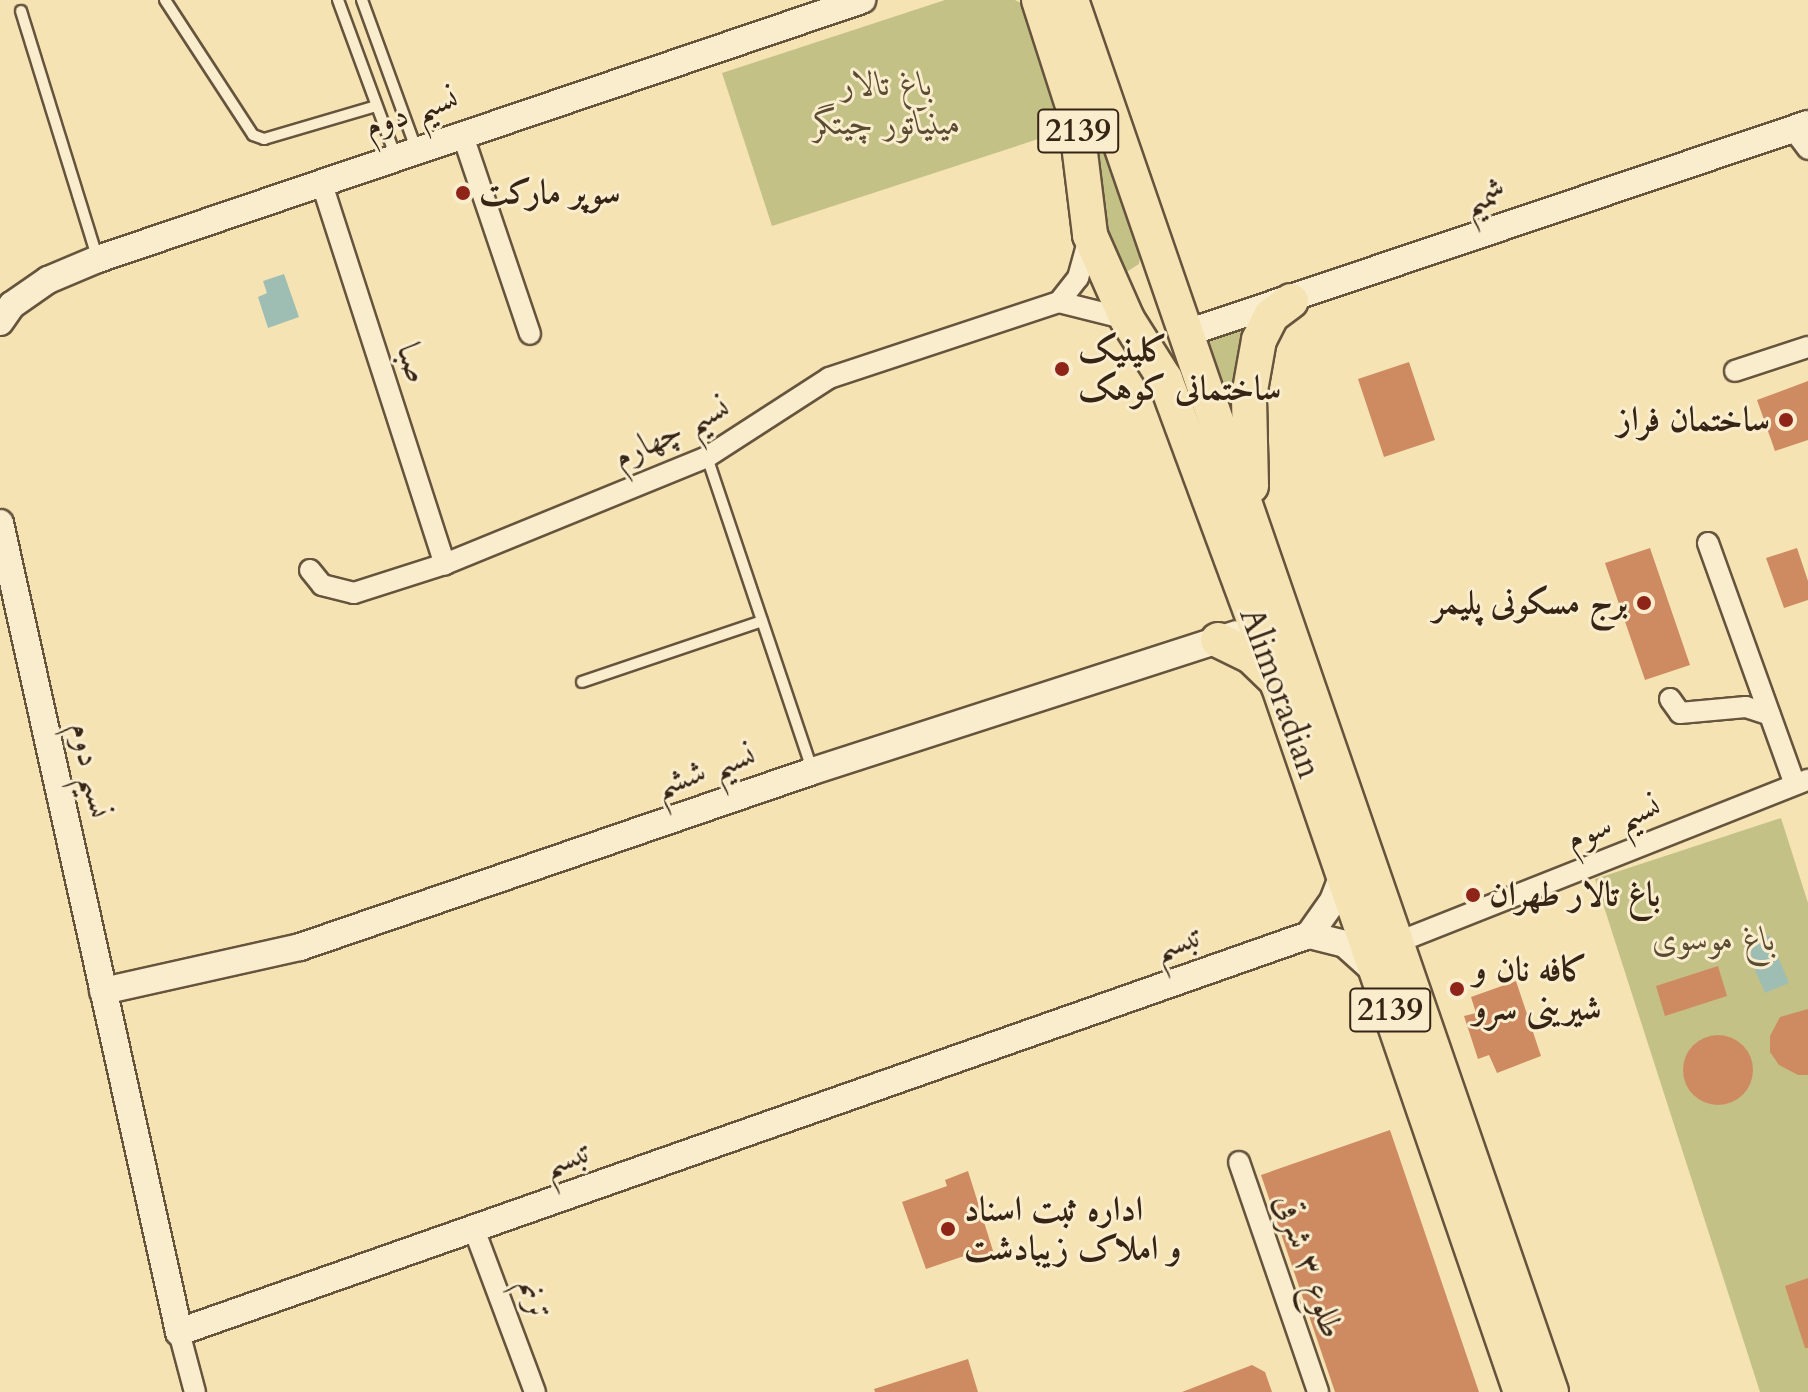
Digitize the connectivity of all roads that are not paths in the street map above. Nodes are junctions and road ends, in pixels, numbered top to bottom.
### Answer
1 (165, 0) edge
2 (338, 0) edge
3 (362, 0) edge
4 (862, 0) edge
5 (1039, 0) edge
6 (1071, 0) edge
7 (21, 11) dead end
8 (376, 106) junction
9 (462, 133) junction
10 (1803, 134) edge
11 (406, 152) junction
12 (321, 181) junction
13 (1151, 240) junction
14 (1096, 250) junction
15 (98, 259) junction
16 (1291, 301) junction
17 (1059, 302) junction
18 (1127, 319) junction
19 (0, 322) edge
20 (530, 334) dead end
21 (1184, 334) junction
22 (1808, 347) edge
23 (1735, 371) dead end
24 (707, 457) junction
25 (0, 523) edge
26 (1256, 530) junction
27 (1708, 543) dead end
28 (445, 564) junction
29 (310, 570) dead end
30 (762, 621) junction
31 (1272, 623) junction
32 (1218, 640) junction
33 (582, 682) dead end
34 (1278, 684) junction
35 (1670, 699) dead end
36 (1770, 715) junction
37 (813, 771) junction
38 (1802, 782) edge
39 (1343, 875) junction
40 (1309, 935) junction
41 (1398, 942) junction
42 (1377, 973) junction
43 (103, 991) junction
44 (1239, 1162) dead end
45 (474, 1229) junction
46 (179, 1332) junction
47 (195, 1392) edge
48 (535, 1392) edge
49 (1318, 1392) edge
50 (1521, 1392) edge
51 (1551, 1392) edge

1 - 8 lane
2 - 8 lane
3 - 11 lane
4 - 9 street, نسیم دوم
5 - 14 main road, Alimoradian / 2139
6 - 13 main road, Alimoradian / 2139
7 - 15 lane
8 - 11 lane
9 - 11 street, نسیم دوم
9 - 20 street
10 - 16 street, شمیم
11 - 12 street, نسیم دوم
12 - 15 street, نسیم دوم
12 - 28 street, صبا
13 - 14 main road
13 - 21 main road, Alimoradian
14 - 17 street
14 - 18 main road, Alimoradian / 2139
15 - 19 street, نسیم دوم
16 - 21 street, شمیم
16 - 26 main road
17 - 18 street
17 - 24 street, نسیم چهارم
18 - 31 main road, Alimoradian / 2139
21 - 26 main road, Alimoradian / 2139
22 - 23 street
24 - 28 street, نسیم چهارم
24 - 30 lane
25 - 43 street, نسیم دوم
26 - 31 main road, Alimoradian / 2139
27 - 36 street
28 - 29 street, نسیم چهارم
30 - 33 lane
30 - 37 lane
31 - 32 street, نسیم ششم
31 - 34 main road, Alimoradian / 2139
31 - 41 main road, Alimoradian / 2139
32 - 34 main road
32 - 37 street, نسیم ششم
34 - 39 main road, Alimoradian / 2139
35 - 36 street
36 - 38 street
37 - 43 street, نسیم ششم
38 - 41 street, نسیم سوم
39 - 40 street
39 - 42 main road, Alimoradian / 2139
40 - 42 street
40 - 45 street, تبسم
41 - 51 main road, Alimoradian / 2139
42 - 50 main road, Alimoradian / 2139
43 - 46 street
44 - 49 street, طلوع ۳ شرقی
45 - 46 street, تبسم
45 - 48 street, ترنم
46 - 47 street

